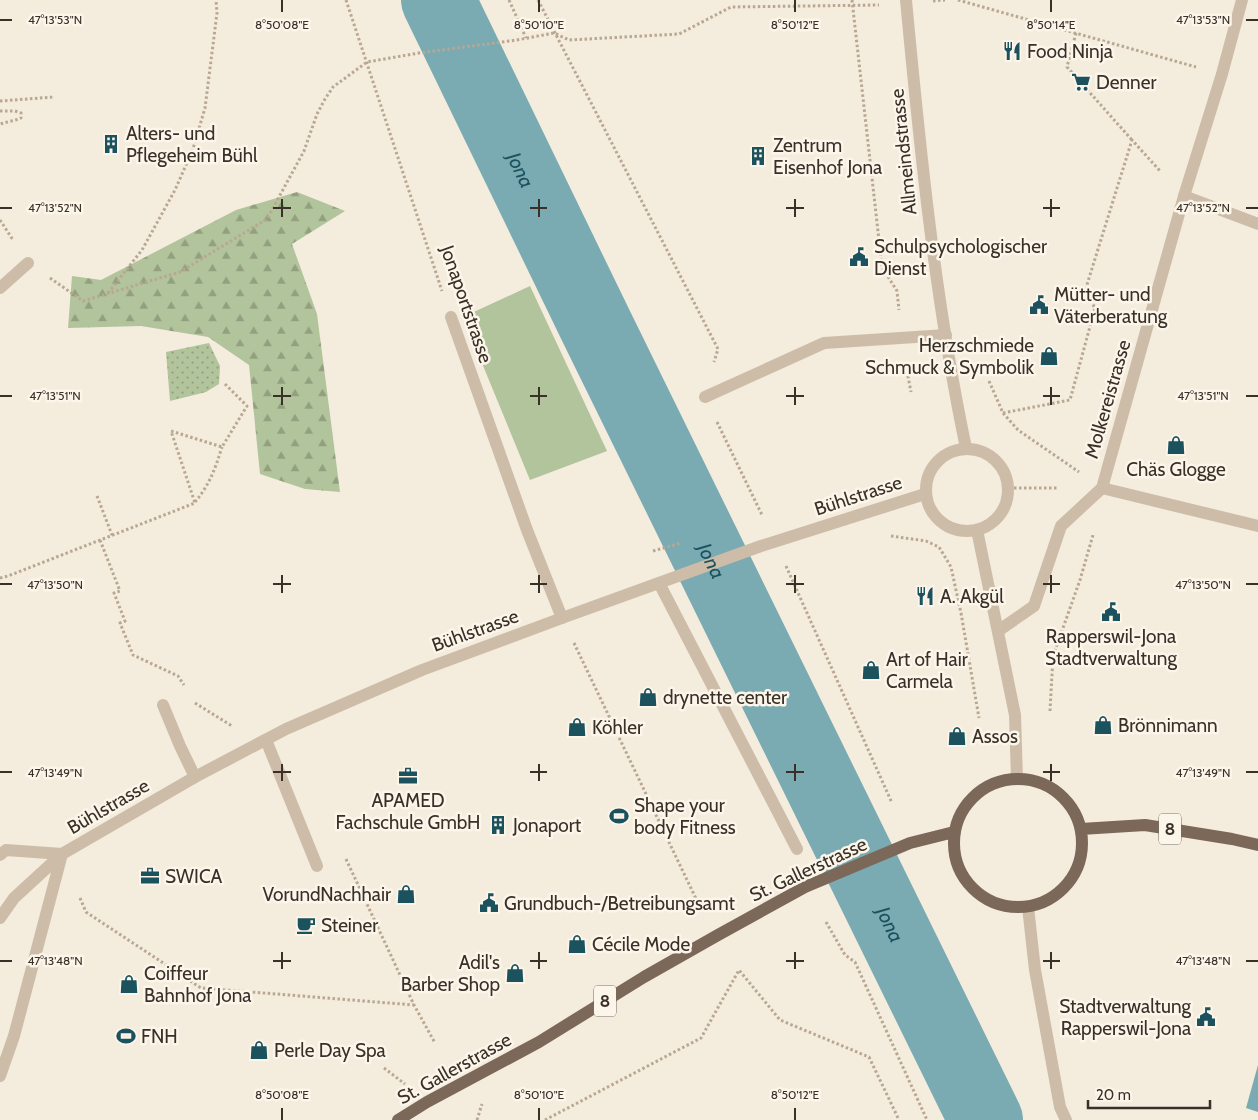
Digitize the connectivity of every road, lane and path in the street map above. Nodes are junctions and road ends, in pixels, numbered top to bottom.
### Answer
1 (216, 0) edge
2 (346, 0) edge
3 (509, 0) edge
4 (538, 0) edge
5 (852, 0) edge
6 (906, 0) edge
7 (945, 0) edge
8 (958, 0) edge
9 (1242, 0) edge
10 (930, 1) edge
11 (853, 5) junction
12 (879, 5) dead end
13 (554, 33) junction
14 (1076, 33) junction
15 (526, 38) junction
16 (367, 62) junction
17 (1222, 74) junction
18 (54, 97) dead end
19 (0, 101) edge
20 (0, 111) edge
21 (0, 124) edge
22 (1132, 140) junction
23 (1184, 196) junction
24 (0, 220) edge
25 (1258, 224) edge
26 (28, 263) junction
27 (0, 288) edge
28 (107, 294) junction
29 (451, 317) joint
30 (946, 334) junction
31 (901, 338) junction
32 (990, 381) dead end
33 (224, 383) dead end
34 (911, 392) dead end
35 (705, 397) junction
36 (1003, 413) junction
37 (222, 447) junction
38 (966, 448) junction
39 (1009, 488) junction
40 (1102, 488) junction
41 (925, 494) junction
42 (97, 496) dead end
43 (195, 503) junction
44 (762, 516) dead end
45 (1258, 526) edge
46 (978, 530) junction
47 (112, 535) junction
48 (890, 536) dead end
49 (100, 540) junction
50 (782, 559) dead end
51 (0, 578) edge
52 (664, 581) junction
53 (562, 618) junction
54 (998, 631) junction
55 (183, 684) dead end
56 (163, 705) dead end
57 (196, 705) dead end
58 (207, 710) dead end
59 (1050, 711) dead end
60 (979, 718) dead end
61 (266, 740) junction
62 (195, 777) junction
63 (1017, 779) junction
64 (892, 803) dead end
65 (1081, 829) junction
66 (954, 832) junction
67 (1258, 846) edge
68 (796, 850) dead end
69 (2, 852) edge
70 (62, 854) junction
71 (344, 854) dead end
72 (318, 866) dead end
73 (698, 903) dead end
74 (1028, 907) junction
75 (0, 918) edge
76 (826, 922) dead end
77 (414, 1005) junction
78 (435, 1043) dead end
79 (0, 1076) edge
80 (398, 1120) edge
81 (545, 1120) edge
82 (899, 1120) edge
83 (927, 1120) edge
84 (1066, 1120) edge

1 - 28 path
2 - 16 path, Jonaportstrasse
3 - 15 path
4 - 13 path
5 - 11 path
6 - 30 street, Allmeindstrasse
7 - 10 path
8 - 14 path
9 - 17 street, Molkereistrasse
11 - 12 path
11 - 13 path
11 - 31 path
13 - 15 path
13 - 35 path
14 - 17 path
14 - 22 path
15 - 16 path
16 - 28 path
16 - 29 path, Jonaportstrasse
17 - 23 street, Molkereistrasse
18 - 19 path
20 - 21 path
22 - 23 path
22 - 36 path
23 - 25 street
23 - 40 street, Molkereistrasse
24 - 26 path
26 - 27 street
26 - 28 path
29 - 53 street, Jonaportstrasse
30 - 31 street
30 - 38 street, Allmeindstrasse
31 - 34 path
31 - 35 street
32 - 36 path
33 - 37 path
35 - 44 path
36 - 40 path
37 - 43 path
37 - 43 path
38 - 39 street
38 - 41 street
39 - 40 path
39 - 46 street
40 - 45 street
40 - 54 street, Molkereistrasse
40 - 59 path
41 - 46 street
41 - 52 street, Bühlstrasse
42 - 47 path
43 - 47 path
46 - 54 street
47 - 49 path
48 - 60 path
49 - 51 path
49 - 55 path
50 - 64 path
52 - 53 street, Bühlstrasse
52 - 68 street
53 - 61 street, Bühlstrasse
53 - 73 path
54 - 63 street
56 - 62 street
57 - 58 path
61 - 62 street, Bühlstrasse
61 - 72 street
62 - 70 street, Bühlstrasse
63 - 65 main road
63 - 66 main road
65 - 67 main road, 8
65 - 74 main road
66 - 74 main road
66 - 80 main road, St. Gallerstrasse / 8
69 - 70 street, Bühlstrasse
70 - 75 street
70 - 77 path
70 - 79 street, Bühlstrasse
71 - 77 path
74 - 84 street
76 - 83 path
77 - 78 path
81 - 82 path

